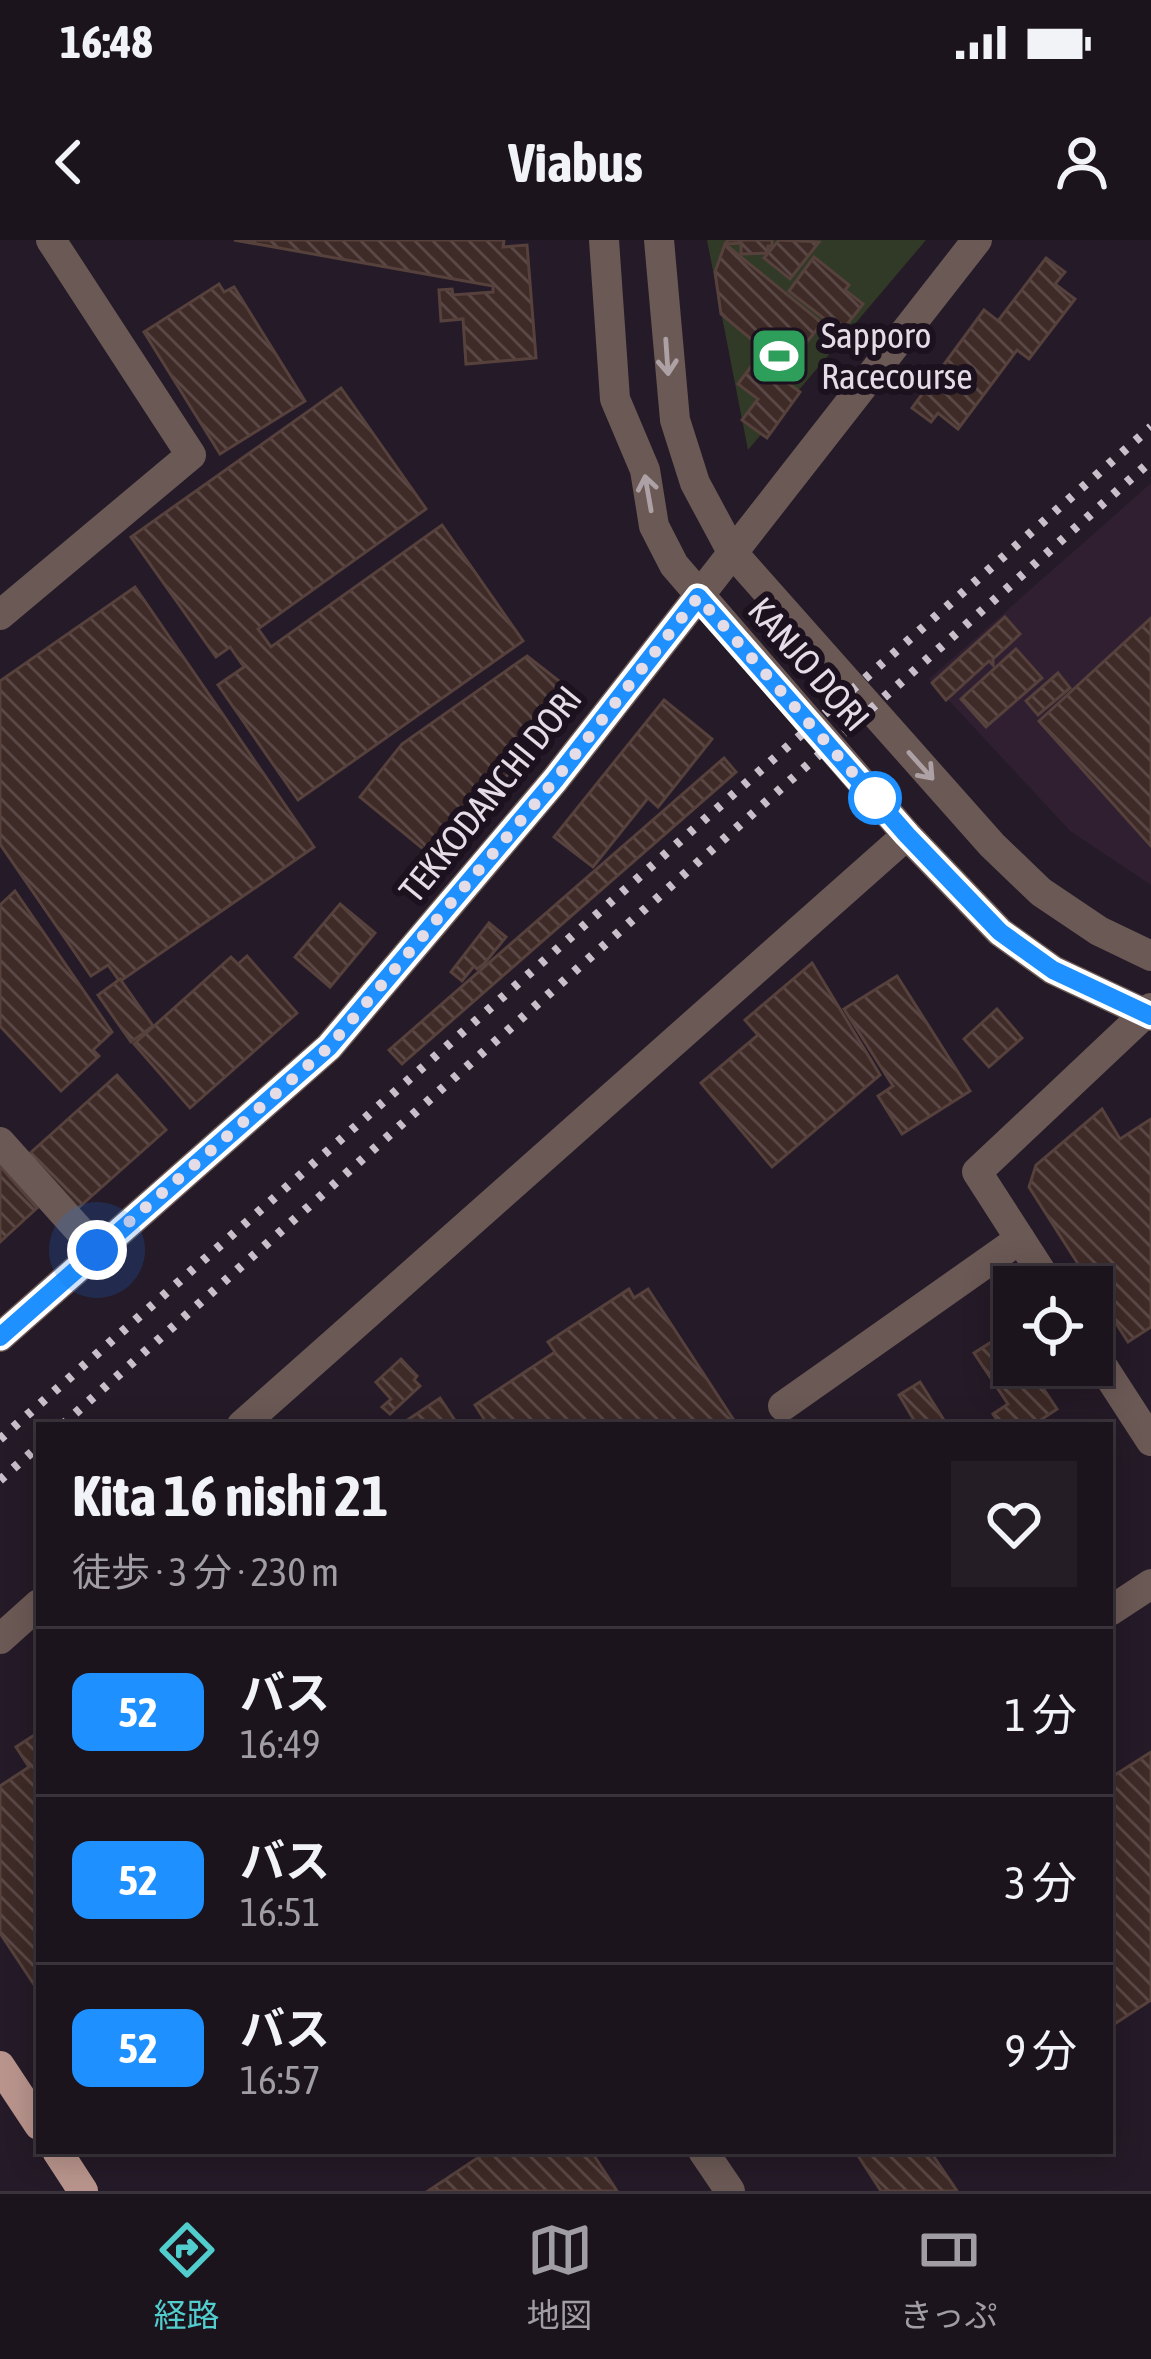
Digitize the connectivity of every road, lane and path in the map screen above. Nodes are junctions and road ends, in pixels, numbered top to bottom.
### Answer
1 (51, 240) edge
2 (604, 240) edge
3 (659, 240) edge
4 (977, 240) edge
5 (732, 552) junction
6 (698, 597) junction
7 (0, 615) edge
8 (907, 835) junction
9 (1151, 956) edge
10 (1148, 1012) edge
11 (0, 1142) edge
12 (1020, 1239) junction
13 (97, 1250) junction
14 (1037, 1266) edge
15 (0, 1337) edge
16 (1113, 1382) edge
17 (783, 1406) dead end
18 (245, 1422) edge
19 (1151, 1441) edge
20 (1151, 1584) edge
21 (36, 1607) edge
22 (1113, 1609) edge
23 (0, 1639) edge
24 (0, 2066) edge
25 (36, 2120) edge
26 (59, 2154) edge
27 (705, 2154) edge
28 (83, 2191) edge
29 (730, 2191) edge

1 - 7 street
6 -> 2 street, KANJO DORI
3 -> 5 street, KANJO DORI
4 - 5 street, TEKKODANCHI DORI
5 - 6 street, TEKKODANCHI DORI
5 -> 9 street, KANJO DORI
6 - 8 street, KANJO DORI
6 - 13 street, TEKKODANCHI DORI
8 - 10 street, KANJO DORI
8 - 18 street
10 - 12 street
11 - 13 street
12 - 14 street
12 - 17 street
13 - 15 street, TEKKODANCHI DORI
16 - 19 street
20 - 22 street
21 - 23 street
24 - 25 main road
26 - 28 main road
27 - 29 street

